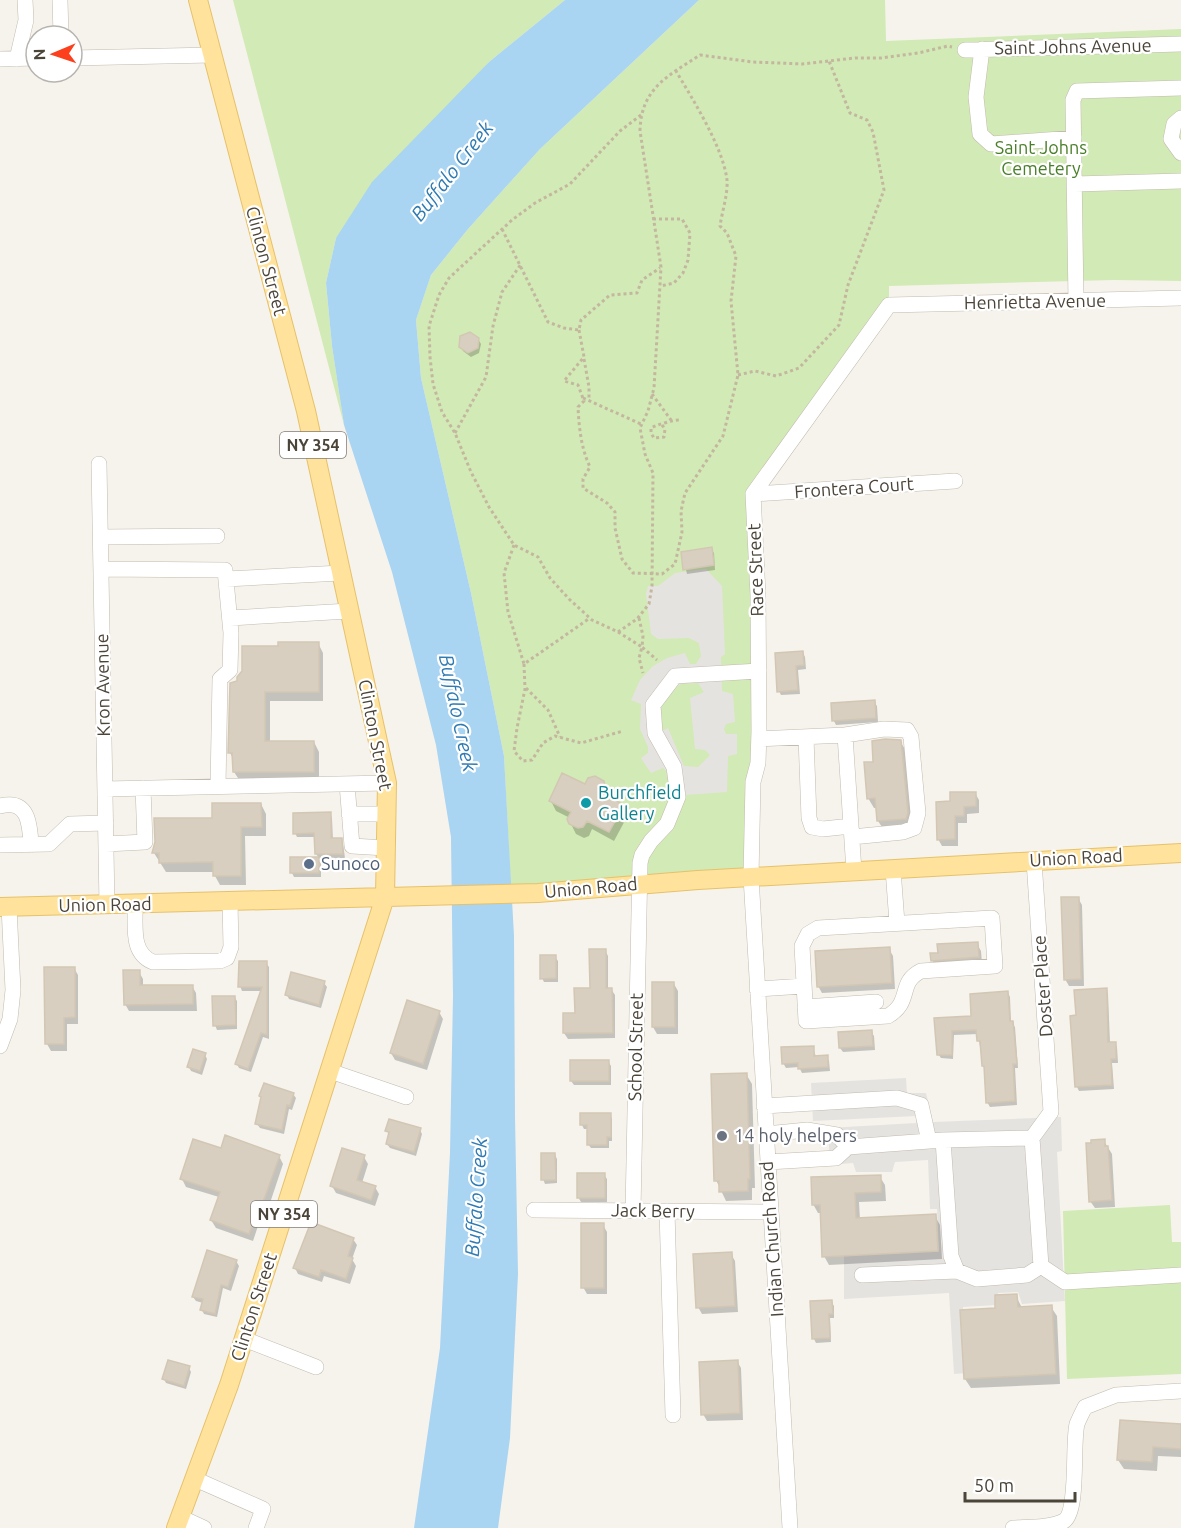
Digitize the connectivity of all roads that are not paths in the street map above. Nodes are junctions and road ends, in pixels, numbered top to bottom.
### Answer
1 (25, 0) edge
2 (60, 0) edge
3 (198, 0) edge
4 (61, 24) edge
5 (1181, 44) edge
6 (982, 49) junction
7 (966, 50) road end
8 (212, 55) junction
9 (84, 57) edge
10 (0, 59) edge
11 (17, 59) junction
12 (24, 59) edge
13 (1181, 88) edge
14 (1181, 118) edge
15 (1074, 138) junction
16 (1181, 153) edge
17 (1181, 182) edge
18 (1075, 184) junction
19 (1181, 298) edge
20 (1076, 302) junction
21 (99, 465) dead end
22 (955, 481) dead end
23 (753, 495) junction
24 (217, 536) dead end
25 (101, 537) junction
26 (101, 569) junction
27 (341, 573) junction
28 (226, 574) junction
29 (349, 611) junction
30 (230, 618) junction
31 (759, 672) junction
32 (845, 735) junction
33 (806, 737) junction
34 (759, 739) junction
35 (387, 783) junction
36 (347, 784) junction
37 (218, 786) junction
38 (143, 788) junction
39 (105, 789) junction
40 (0, 806) edge
41 (349, 814) junction
42 (387, 814) junction
43 (106, 823) junction
44 (851, 832) junction
45 (106, 843) junction
46 (31, 844) junction
47 (0, 845) edge
48 (386, 848) junction
49 (1181, 853) edge
50 (1034, 861) junction
51 (893, 869) junction
52 (854, 871) junction
53 (751, 877) junction
54 (640, 884) junction
55 (385, 897) junction
56 (230, 902) junction
57 (135, 904) junction
58 (107, 905) junction
59 (4, 907) edge
60 (897, 923) junction
61 (804, 986) junction
62 (757, 989) junction
63 (876, 1002) dead end
64 (805, 1006) junction
65 (0, 1046) edge
66 (330, 1071) junction
67 (406, 1097) dead end
68 (764, 1106) junction
69 (766, 1134) junction
70 (1032, 1138) junction
71 (936, 1141) junction
72 (848, 1147) junction
73 (768, 1162) junction
74 (534, 1210) dead end
75 (633, 1211) junction
76 (667, 1211) junction
77 (771, 1212) junction
78 (1041, 1266) junction
79 (957, 1271) junction
80 (862, 1275) dead end
81 (1181, 1275) edge
82 (244, 1340) junction
83 (316, 1367) dead end
84 (1181, 1391) edge
85 (673, 1415) dead end
86 (195, 1479) junction
87 (178, 1523) edge
88 (1051, 1527) edge
89 (204, 1528) edge
90 (256, 1528) edge
91 (790, 1528) edge
92 (1013, 1528) edge

1 - 11 street
2 - 4 street
3 - 8 main road, Clinton Street / NY 354
5 - 6 street, Saint Johns Avenue
6 - 7 street, Saint Johns Avenue
6 - 15 street
8 - 9 street
8 - 27 main road, Clinton Street / NY 354
10 - 11 street
11 - 12 street
13 - 15 street
14 - 16 street
15 - 18 street
17 - 18 street
18 - 20 street
19 - 20 street, Henrietta Avenue
20 - 23 street, Henrietta Avenue
21 - 25 street, Kron Avenue
22 - 23 street, Frontera Court
23 - 31 street, Race Street
24 - 25 street
25 - 26 street, Kron Avenue
26 - 28 street
26 - 39 street, Kron Avenue
27 - 28 street
27 - 29 main road, Clinton Street / NY 354
28 - 30 street
29 - 30 street
29 - 35 main road, Clinton Street / NY 354
30 - 37 street
31 - 34 street, Race Street
31 - 54 street, School Street
32 - 33 street
32 - 44 street
32 - 44 street
33 - 34 street
33 - 44 street
34 - 53 street, Race Street
35 - 36 street
35 - 42 main road, Clinton Street / NY 354
36 - 37 street
36 - 41 street
37 - 38 street
38 - 39 street
38 - 45 street
39 - 43 street, Kron Avenue
40 - 46 street
41 - 42 street
41 - 48 street
42 - 48 main road, Clinton Street / NY 354
43 - 45 street, Kron Avenue
43 - 46 street
44 - 52 street
45 - 58 street, Kron Avenue
46 - 47 street
48 - 55 main road, Clinton Street / NY 354
49 - 50 main road, Union Road
50 - 51 main road, Union Road
50 - 70 street, Doster Place
51 - 52 main road, Union Road
51 - 60 street
52 - 53 main road, Union Road
53 - 54 main road, Union Road
53 - 62 street, Indian Church Road
54 - 55 main road, Union Road
54 - 75 street, School Street
55 - 56 main road, Union Road
55 - 66 main road, Clinton Street / NY 354
56 - 57 main road, Union Road
56 - 57 street
57 - 58 main road, Union Road
58 - 59 main road, Union Road
59 - 65 street
60 - 61 street
60 - 64 street
61 - 62 street
61 - 64 street
62 - 68 street, Indian Church Road
63 - 64 street
66 - 67 street
66 - 82 main road, Clinton Street / NY 354
68 - 69 street, Indian Church Road
68 - 71 street
69 - 72 street
69 - 73 street, Indian Church Road
70 - 71 street
70 - 78 street
71 - 72 street
71 - 79 street
72 - 73 street
73 - 77 street, Indian Church Road
74 - 75 street, Jack Berry
75 - 76 street, Jack Berry
76 - 77 street, Jack Berry
76 - 85 street
77 - 91 street, Indian Church Road
78 - 79 street
78 - 81 street
79 - 80 street
82 - 83 street
82 - 86 main road, Clinton Street / NY 354
84 - 88 street
86 - 87 main road, Clinton Street / NY 354
86 - 90 street
87 - 89 street
88 - 92 street

